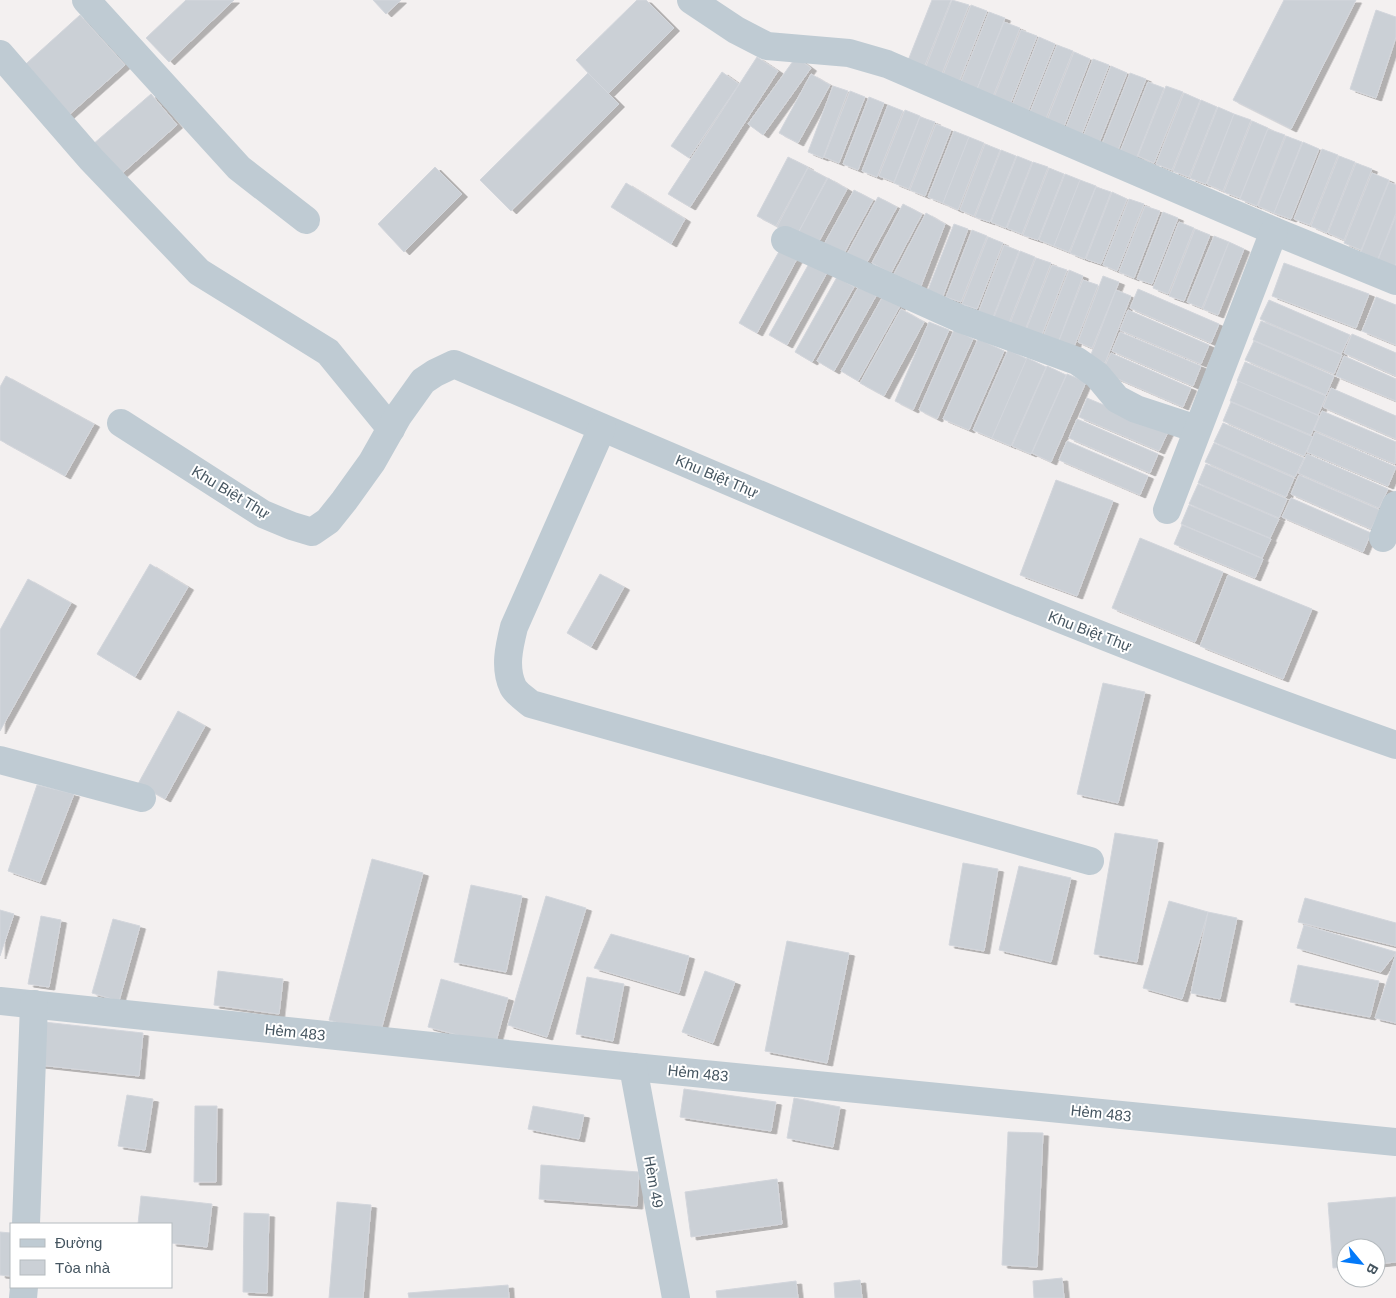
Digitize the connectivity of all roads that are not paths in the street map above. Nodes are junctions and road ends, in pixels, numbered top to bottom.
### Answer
1 (86, 0) edge
2 (692, 0) edge
3 (0, 54) edge
4 (306, 220) dead end
5 (1274, 231) junction
6 (785, 240) dead end
7 (1396, 281) edge
8 (121, 423) dead end
9 (602, 428) junction
10 (391, 429) junction
11 (1197, 429) junction
12 (1396, 506) edge
13 (1167, 510) dead end
14 (1383, 538) dead end
15 (1396, 745) edge
16 (0, 760) edge
17 (142, 798) dead end
18 (1090, 860) dead end
19 (0, 1001) edge
20 (34, 1004) junction
21 (633, 1067) junction
22 (1396, 1142) edge
23 (26, 1223) edge
24 (676, 1298) edge

1 - 4 street
2 - 5 street
3 - 10 street
5 - 7 street
5 - 11 street
6 - 11 street
8 - 10 street, Khu Biệt Thự
9 - 10 street, Khu Biệt Thự
9 - 15 street, Khu Biệt Thự
9 - 18 street
11 - 13 street
12 - 14 street
16 - 17 street
19 - 20 street, Hẻm 483
20 - 21 street, Hẻm 483
20 - 23 street
21 - 22 street, Hẻm 483
21 - 24 street, Hèm 49

